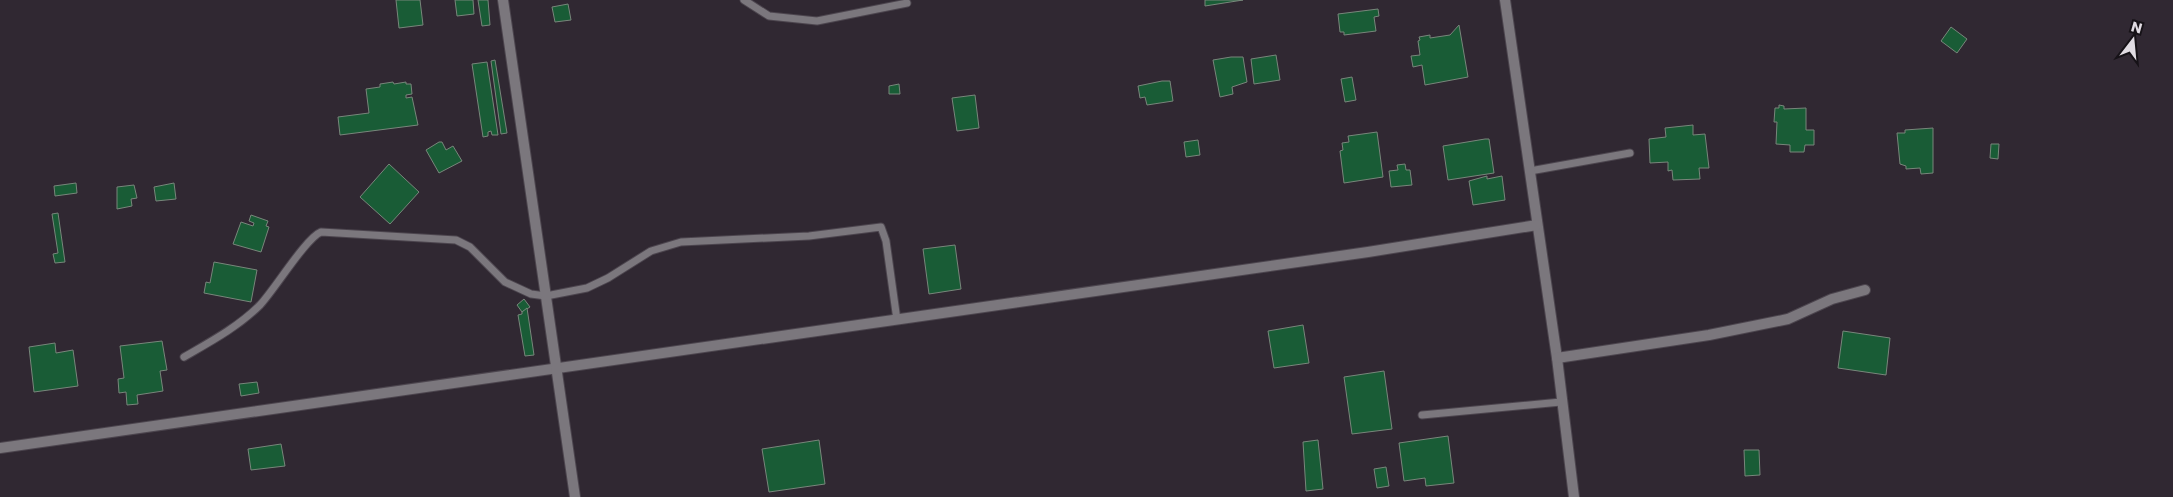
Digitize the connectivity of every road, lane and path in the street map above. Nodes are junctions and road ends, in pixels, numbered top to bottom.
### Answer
1 (503, 0) edge
2 (744, 0) edge
3 (1505, 0) edge
4 (907, 3) dead end
5 (1630, 153) dead end
6 (1530, 171) junction
7 (1537, 225) junction
8 (1865, 290) dead end
9 (546, 296) junction
10 (897, 320) junction
11 (184, 357) dead end
12 (1557, 358) junction
13 (556, 368) junction
14 (1561, 402) junction
15 (1422, 415) dead end
16 (0, 448) edge
17 (575, 497) edge
18 (1574, 497) edge

1 - 9 street
2 - 4 lane
3 - 6 street
5 - 6 lane
6 - 7 street
7 - 10 street
7 - 12 street
8 - 12 street
9 - 10 lane
9 - 11 lane
9 - 13 street
10 - 13 street
12 - 14 street
13 - 16 street
13 - 17 street
14 - 15 lane
14 - 18 street

